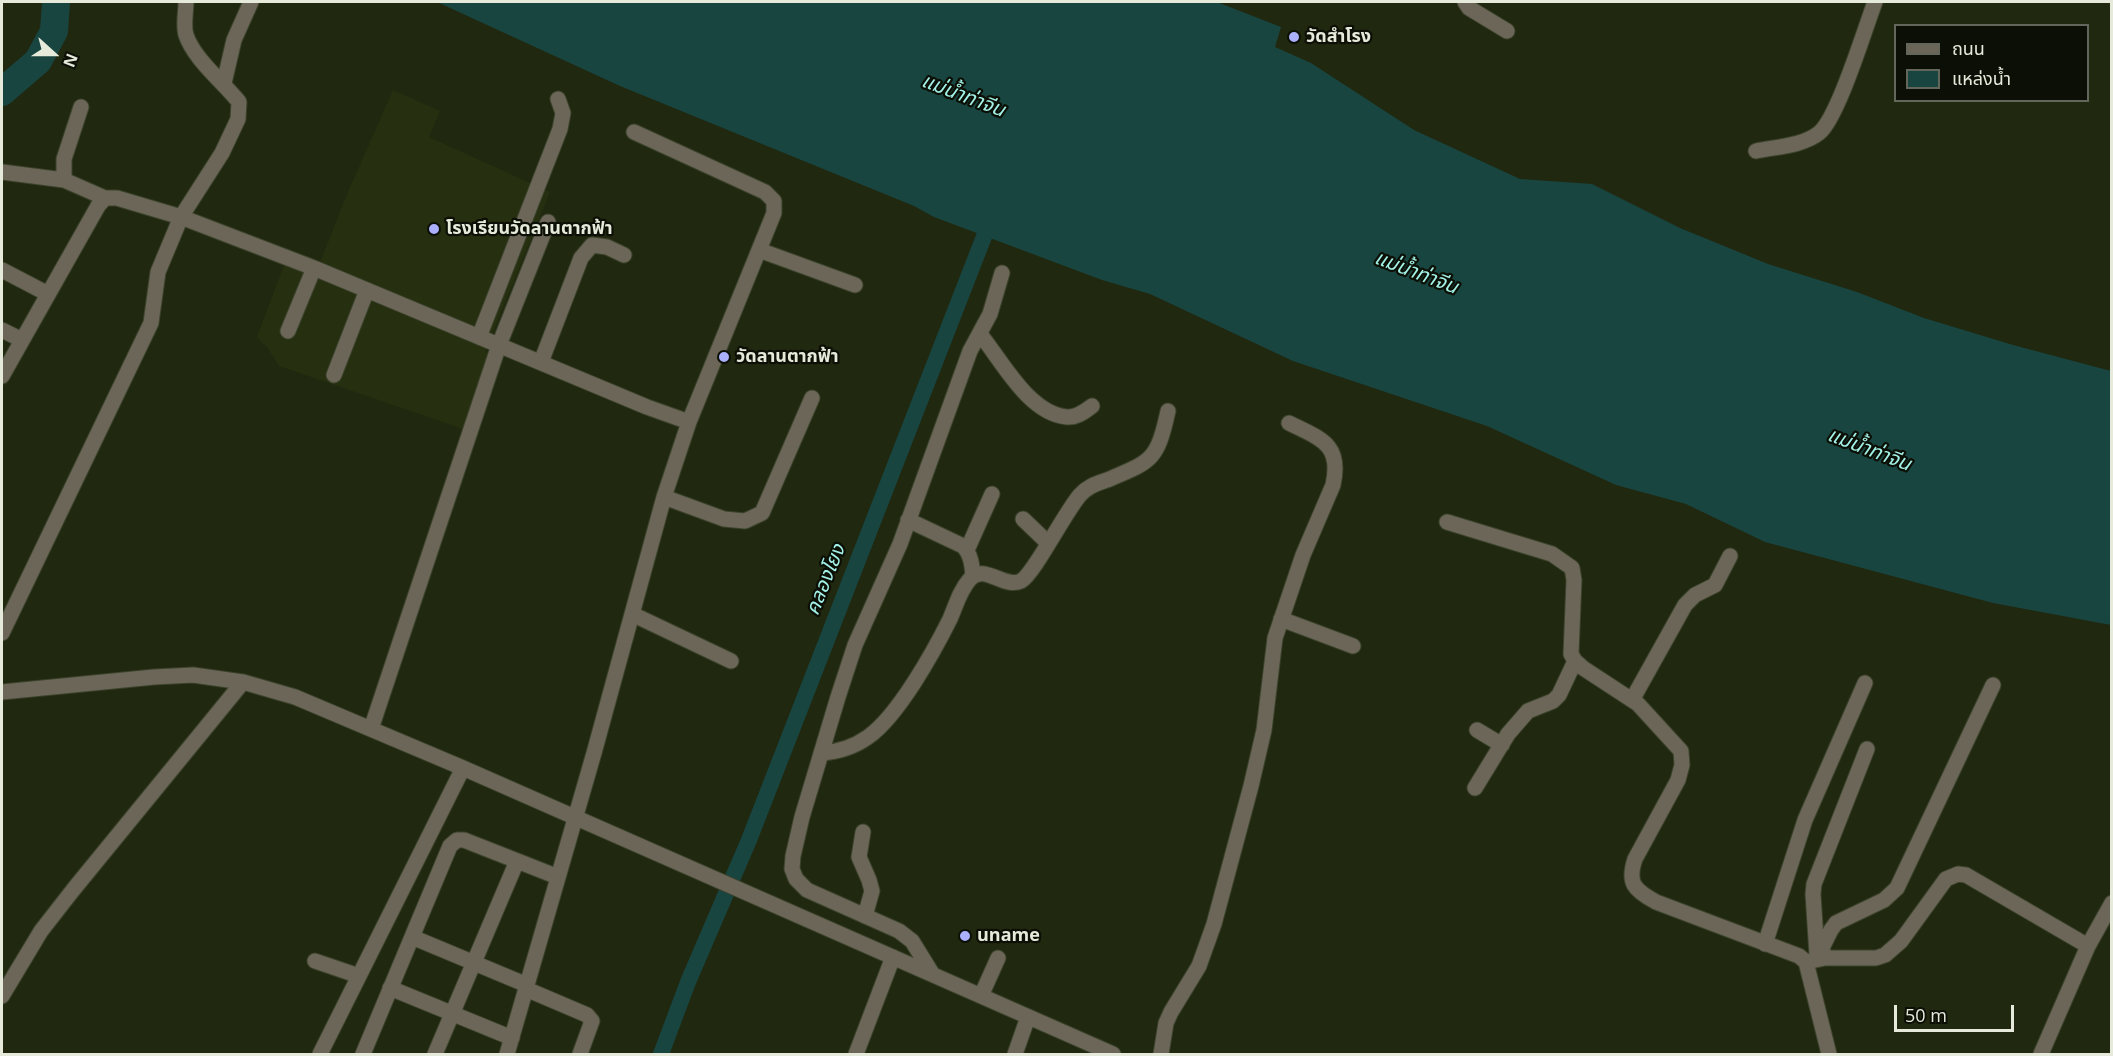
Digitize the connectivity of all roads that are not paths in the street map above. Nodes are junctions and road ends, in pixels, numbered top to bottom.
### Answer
1 (186, 2) edge
2 (251, 2) edge
3 (1465, 2) edge
4 (1875, 2) edge
5 (1507, 31) dead end
6 (224, 83) junction
7 (558, 99) dead end
8 (81, 107) dead end
9 (634, 132) dead end
10 (1756, 151) dead end
11 (2, 172) edge
12 (64, 180) junction
13 (105, 198) junction
14 (181, 217) junction
15 (548, 222) dead end
16 (759, 250) junction
17 (624, 255) dead end
18 (315, 268) junction
19 (2, 270) edge
20 (1002, 273) dead end
21 (855, 285) dead end
22 (367, 290) junction
23 (48, 294) junction
24 (2, 330) edge
25 (288, 331) dead end
26 (980, 334) junction
27 (479, 337) junction
28 (22, 340) junction
29 (499, 345) junction
30 (541, 362) junction
31 (334, 375) dead end
32 (2, 376) edge
33 (812, 398) dead end
34 (1092, 406) dead end
35 (1168, 411) dead end
36 (689, 422) junction
37 (1289, 423) dead end
38 (992, 494) dead end
39 (664, 497) junction
40 (1023, 519) dead end
41 (908, 520) junction
42 (1447, 522) dead end
43 (1047, 543) junction
44 (968, 550) junction
45 (1730, 556) dead end
46 (973, 576) junction
47 (632, 614) junction
48 (1281, 619) junction
49 (2, 633) edge
50 (1353, 646) dead end
51 (731, 661) dead end
52 (1575, 661) junction
53 (243, 682) junction
54 (1865, 683) dead end
55 (1994, 685) dead end
56 (2, 686) edge
57 (2, 692) edge
58 (1632, 700) junction
59 (371, 729) junction
60 (1477, 729) dead end
61 (1502, 745) junction
62 (1867, 749) dead end
63 (821, 753) junction
64 (463, 768) junction
65 (1474, 789) dead end
66 (575, 817) junction
67 (862, 832) dead end
68 (517, 861) junction
69 (558, 877) junction
70 (2112, 903) edge
71 (865, 916) junction
72 (2106, 921) edge
73 (412, 937) junction
74 (1765, 944) junction
75 (2088, 946) junction
76 (893, 957) junction
77 (998, 958) dead end
78 (1816, 960) junction
79 (315, 961) dead end
80 (474, 963) junction
81 (933, 975) junction
82 (359, 976) junction
83 (526, 987) junction
84 (390, 988) junction
85 (2, 996) edge
86 (981, 996) junction
87 (452, 1013) junction
88 (1028, 1017) junction
89 (512, 1038) junction
90 (320, 1054) edge
91 (363, 1054) edge
92 (435, 1054) edge
93 (507, 1054) edge
94 (580, 1054) edge
95 (856, 1054) edge
96 (1015, 1054) edge
97 (1113, 1054) edge
98 (1161, 1054) edge
99 (1829, 1054) edge
100 (2041, 1054) edge

1 - 6 street
2 - 6 street
3 - 5 street
4 - 10 street
6 - 14 street
7 - 27 street
8 - 12 street
9 - 16 street
11 - 12 street
12 - 13 street
13 - 14 street
13 - 23 street
14 - 18 street
14 - 49 street
15 - 29 street
16 - 21 street
16 - 36 street
17 - 30 street
18 - 22 street
18 - 25 street
19 - 23 street
20 - 26 street
22 - 27 street
22 - 31 street
23 - 28 street
24 - 28 street
26 - 34 street
26 - 41 street
27 - 29 street
28 - 32 street
29 - 30 street
29 - 59 street
30 - 36 street
33 - 39 street
35 - 43 street
36 - 39 street
37 - 48 street
38 - 44 street
39 - 47 street
40 - 43 street
41 - 44 street
41 - 63 street
42 - 52 street
43 - 46 street
44 - 46 street
45 - 58 street
46 - 63 street
47 - 51 street
47 - 66 street
48 - 50 street
48 - 98 street
52 - 58 street
52 - 61 street
53 - 57 street
53 - 59 street
53 - 85 street
54 - 74 street
55 - 78 street
56 - 57 street
58 - 74 street
59 - 64 street
60 - 61 street
61 - 65 street
62 - 78 street
63 - 71 street
64 - 66 street
64 - 82 street
66 - 69 street
66 - 76 street
67 - 71 street
68 - 69 street
68 - 73 street
68 - 80 street
69 - 83 street
70 - 72 street
71 - 81 street
72 - 75 street
73 - 80 street
73 - 84 street
74 - 78 street
75 - 78 street
75 - 100 street
76 - 81 street
76 - 95 street
77 - 86 street
78 - 99 street
79 - 82 street
80 - 83 street
80 - 87 street
81 - 86 street
82 - 90 street
83 - 89 street
83 - 94 street
84 - 87 street
84 - 91 street
86 - 88 street
87 - 89 street
87 - 92 street
88 - 96 street
88 - 97 street
89 - 93 street

